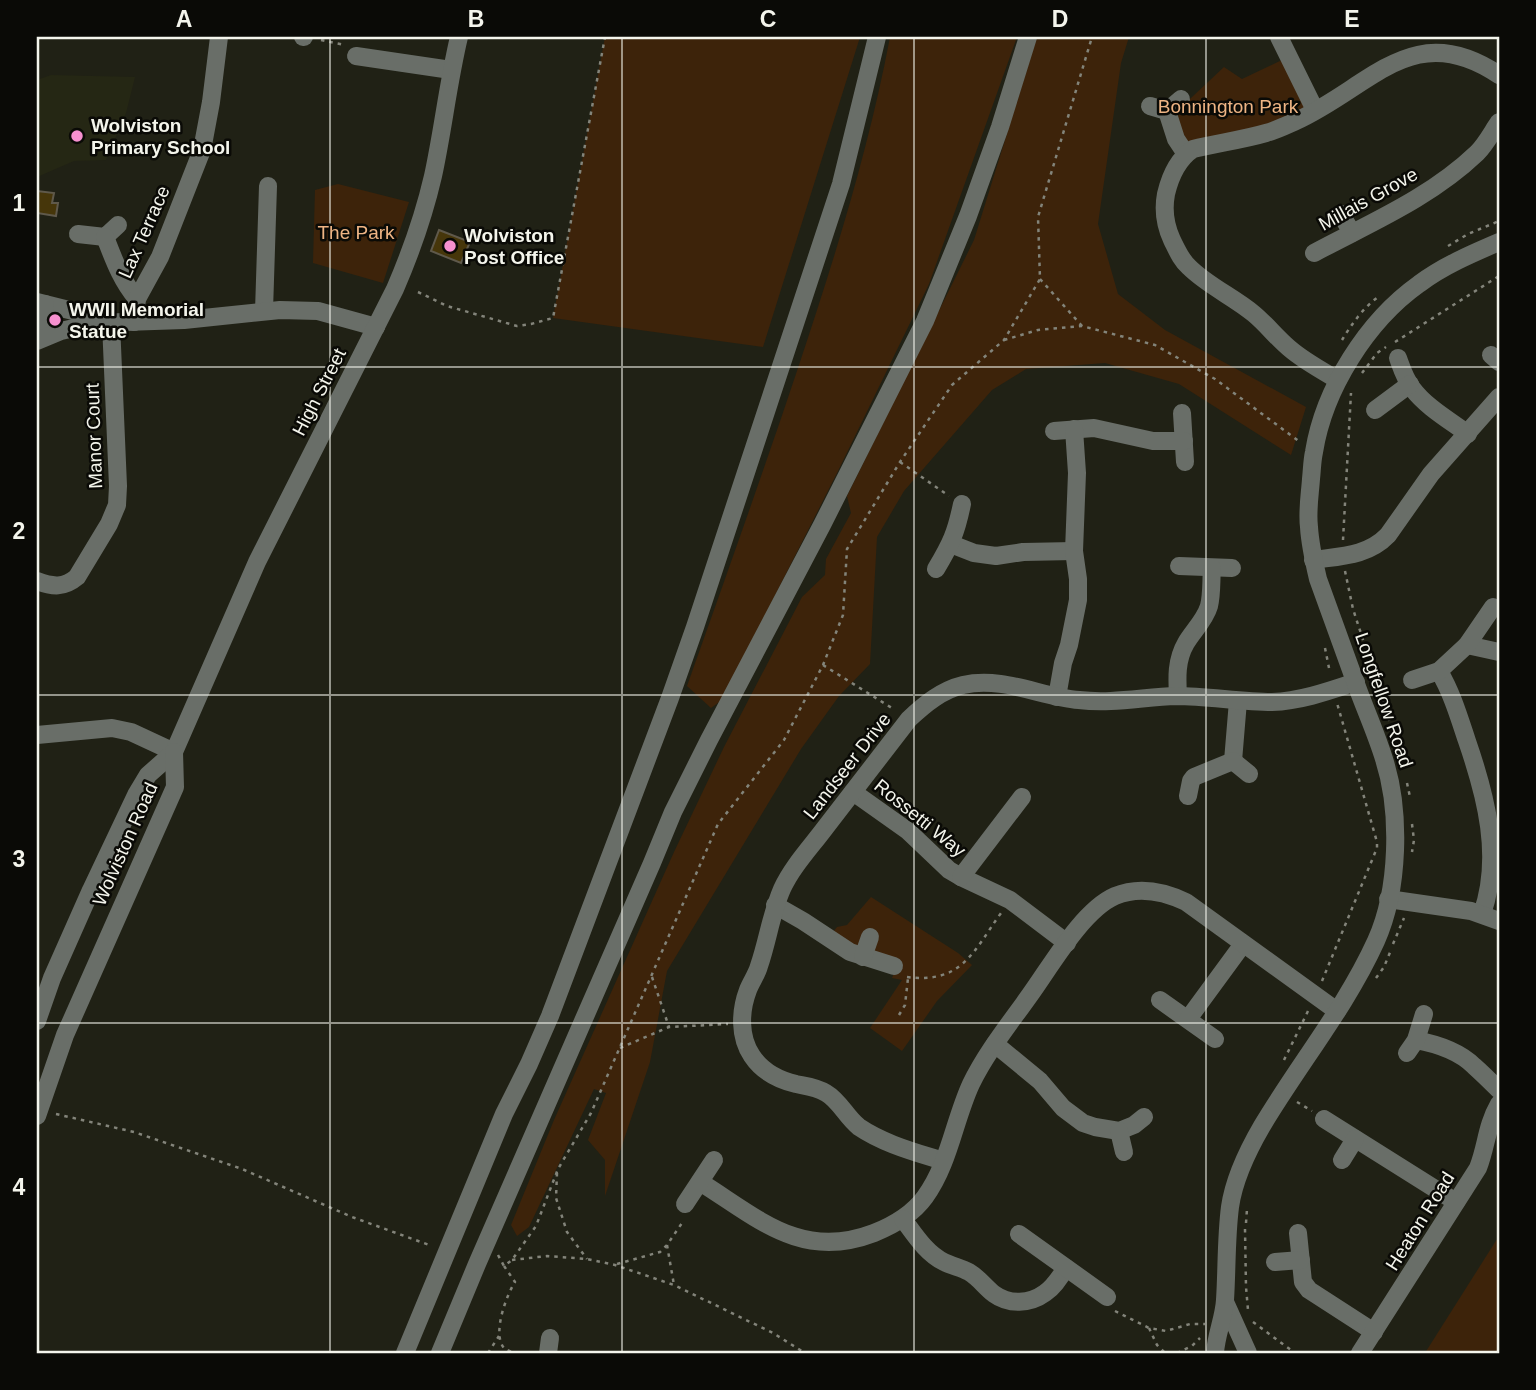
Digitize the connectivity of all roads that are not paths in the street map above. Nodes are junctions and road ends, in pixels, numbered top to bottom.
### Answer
1 (219, 37) edge
2 (459, 37) edge
3 (877, 37) edge
4 (1028, 37) edge
5 (1279, 37) edge
6 (356, 56) road end
7 (451, 70) junction
8 (1499, 75) edge
9 (1181, 99) dead end
10 (1315, 110) junction
11 (1499, 122) edge
12 (1185, 154) junction
13 (268, 186) dead end
14 (1341, 215) dead end
15 (1352, 233) junction
16 (78, 234) dead end
17 (1499, 242) edge
18 (1314, 253) dead end
19 (136, 299) junction
20 (41, 303) edge
21 (264, 311) junction
22 (103, 323) junction
23 (134, 323) junction
24 (376, 327) junction
25 (37, 339) edge
26 (1398, 358) dead end
27 (1345, 383) junction
28 (1410, 384) junction
29 (1499, 397) edge
30 (1375, 410) dead end
31 (1182, 413) dead end
32 (1074, 429) junction
33 (1054, 431) dead end
34 (1468, 434) junction
35 (1184, 441) junction
36 (1185, 462) dead end
37 (962, 505) road end
38 (951, 544) junction
39 (1074, 551) junction
40 (1313, 560) junction
41 (1179, 566) dead end
42 (1212, 568) junction
43 (1232, 568) dead end
44 (936, 569) dead end
45 (37, 581) edge
46 (1493, 607) dead end
47 (1467, 645) junction
48 (1499, 652) edge
49 (1439, 671) junction
50 (1412, 680) dead end
51 (1356, 682) junction
52 (1057, 696) junction
53 (1178, 696) junction
54 (1238, 701) junction
55 (37, 735) edge
56 (174, 752) junction
57 (1233, 761) junction
58 (1249, 774) dead end
59 (853, 792) junction
60 (1188, 796) dead end
61 (1022, 797) dead end
62 (1495, 825) edge
63 (961, 877) junction
64 (1388, 899) junction
65 (775, 905) junction
66 (1482, 914) junction
67 (1499, 921) edge
68 (870, 937) dead end
69 (1067, 943) junction
70 (1243, 944) junction
71 (863, 957) junction
72 (901, 971) road end
73 (1160, 1000) dead end
74 (1337, 1011) junction
75 (1424, 1014) dead end
76 (1188, 1019) junction
77 (37, 1021) edge
78 (1215, 1039) dead end
79 (995, 1044) junction
80 (1499, 1090) edge
81 (1499, 1104) edge
82 (37, 1112) edge
83 (1144, 1117) dead end
84 (1324, 1119) road end
85 (1119, 1131) junction
86 (1355, 1139) junction
87 (1124, 1152) dead end
88 (714, 1160) dead end
89 (1342, 1160) dead end
90 (943, 1161) junction
91 (700, 1182) junction
92 (1456, 1202) junction
93 (685, 1204) road end
94 (903, 1219) junction
95 (1298, 1233) dead end
96 (1019, 1234) dead end
97 (1301, 1260) junction
98 (1275, 1262) dead end
99 (1066, 1268) junction
100 (1107, 1297) road end
101 (1225, 1302) junction
102 (1374, 1332) junction
103 (405, 1353) edge
104 (440, 1353) edge
105 (1217, 1353) edge
106 (1246, 1353) edge
107 (1360, 1353) edge

1 - 19 street, Lax Terrace
2 - 7 street, High Street
3 - 103 street
4 - 104 street
5 - 10 street
6 - 7 street
7 - 24 street, High Street
8 - 10 street
9 - 12 street
10 - 12 street
11 - 15 street, Millais Grove
12 - 27 street
13 - 21 street
14 - 15 street
15 - 18 street, Millais Grove
16 - 19 street
17 - 27 street, Longfellow Road
19 - 23 street, Lax Terrace
20 - 22 street
20 - 25 street
21 - 23 street
21 - 24 street
22 - 23 street
22 - 25 street
22 - 45 street, Manor Court
24 - 56 street, High Street
26 - 28 street
27 - 40 street, Longfellow Road
28 - 30 street
28 - 34 street
29 - 34 street
31 - 35 street
32 - 33 street
32 - 35 street
32 - 39 street
34 - 40 street
35 - 36 street
37 - 38 street
38 - 39 street
38 - 44 street
39 - 52 street
40 - 51 street, Longfellow Road
41 - 42 street
42 - 43 street
42 - 53 street
46 - 47 street
47 - 48 street
47 - 49 street
49 - 50 street
49 - 62 street
51 - 54 street, Landseer Drive
51 - 64 street, Longfellow Road
52 - 53 street, Landseer Drive
52 - 59 street, Landseer Drive
53 - 54 street, Landseer Drive
54 - 57 street
55 - 56 street
56 - 77 street, Wolviston Road
56 - 82 street, Wolviston Road
57 - 58 street
57 - 60 street
59 - 63 street, Rossetti Way
59 - 65 street, Landseer Drive
61 - 63 street, Rossetti Way
62 - 66 street
63 - 69 street, Rossetti Way
64 - 66 street
64 - 74 street, Longfellow Road
65 - 71 street
65 - 90 street, Landseer Drive
66 - 67 street
68 - 71 street
69 - 70 street
69 - 79 street
70 - 74 street
70 - 76 street
71 - 72 street
73 - 76 street
74 - 101 street, Longfellow Road
75 - 80 street
76 - 78 street
79 - 85 street
79 - 90 street
81 - 92 street, Heaton Road
83 - 85 street
84 - 86 street
85 - 87 street
86 - 89 street
86 - 92 street
88 - 91 street
90 - 94 street
91 - 93 street
91 - 94 street
92 - 102 street, Heaton Road
94 - 99 street
95 - 97 street
96 - 99 street
97 - 98 street
97 - 102 street
99 - 100 street
101 - 105 street, Longfellow Road
101 - 106 street
102 - 107 street, Heaton Road
105 - 106 street

